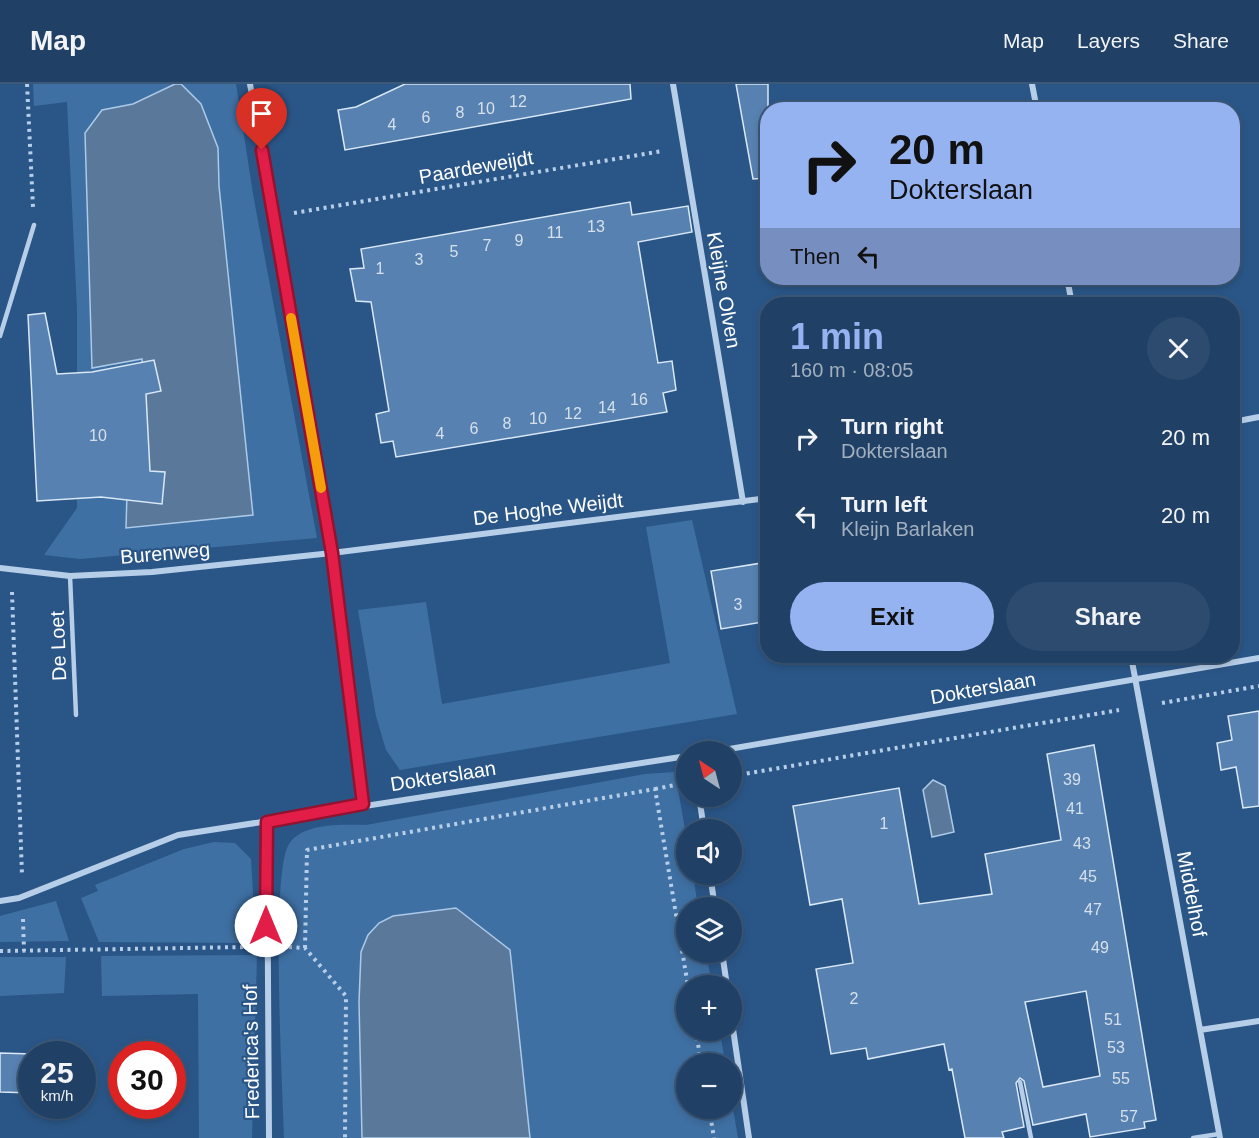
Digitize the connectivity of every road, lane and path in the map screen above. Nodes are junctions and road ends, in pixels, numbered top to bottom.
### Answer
1 (27, 84) edge
2 (250, 84) edge
3 (673, 84) edge
4 (1032, 84) edge
5 (1035, 102) edge
6 (684, 147) junction
7 (274, 216) junction
8 (34, 225) joint
9 (0, 336) edge
10 (1259, 417) edge
11 (1240, 421) edge
12 (760, 499) edge
13 (743, 502) junction
14 (332, 553) junction
15 (0, 568) edge
16 (11, 569) junction
17 (70, 576) junction
18 (1259, 658) edge
19 (1240, 661) edge
20 (1132, 663) edge
21 (1229, 663) edge
22 (1134, 679) junction
23 (1259, 686) edge
24 (1140, 707) junction
25 (76, 715) dead end
26 (742, 747) edge
27 (676, 758) edge
28 (742, 774) edge
29 (676, 785) edge
30 (655, 789) junction
31 (363, 804) junction
32 (267, 822) junction
33 (23, 896) junction
34 (0, 901) edge
35 (266, 947) junction
36 (305, 948) junction
37 (0, 951) edge
38 (24, 951) junction
39 (686, 975) edge
40 (1259, 1021) edge
41 (1200, 1030) junction
42 (735, 1041) edge
43 (1020, 1082) dead end
44 (711, 1119) edge
45 (1220, 1136) edge
46 (269, 1138) edge
47 (345, 1138) edge
48 (714, 1138) edge
49 (749, 1138) edge
50 (1031, 1138) edge
51 (1192, 1138) edge

1 - 8 path
2 - 7 street
3 - 6 street, Kleijne Olven
4 - 5 street
6 - 7 path, Paardeweijdt
6 - 13 street, Kleijne Olven
7 - 14 street
8 - 9 lane
10 - 11 street
12 - 13 street, De Hoghe Weijdt
13 - 14 street, De Hoghe Weijdt
14 - 17 street, Burenweg
14 - 31 street
15 - 16 street, Burenweg
16 - 17 street, Burenweg
16 - 33 path
17 - 25 lane, De Loet
18 - 19 street, Dokterslaan
20 - 22 street, Middelhof
21 - 22 street, Dokterslaan
22 - 24 street, Middelhof
22 - 26 street, Dokterslaan
23 - 24 path
24 - 28 path
24 - 41 street, Middelhof
27 - 31 street, Dokterslaan
29 - 30 path
30 - 36 path
30 - 39 path
31 - 32 street, Dokterslaan
32 - 33 street, Dokterslaan
32 - 35 street, Frederica's Hof
33 - 34 street, Dokterslaan
33 - 38 path
35 - 36 path
35 - 38 path
35 - 46 street, Frederica's Hof
36 - 47 path
37 - 38 path
40 - 41 street
41 - 45 street, Middelhof
42 - 49 street
43 - 50 lane
44 - 48 path
45 - 51 lane

